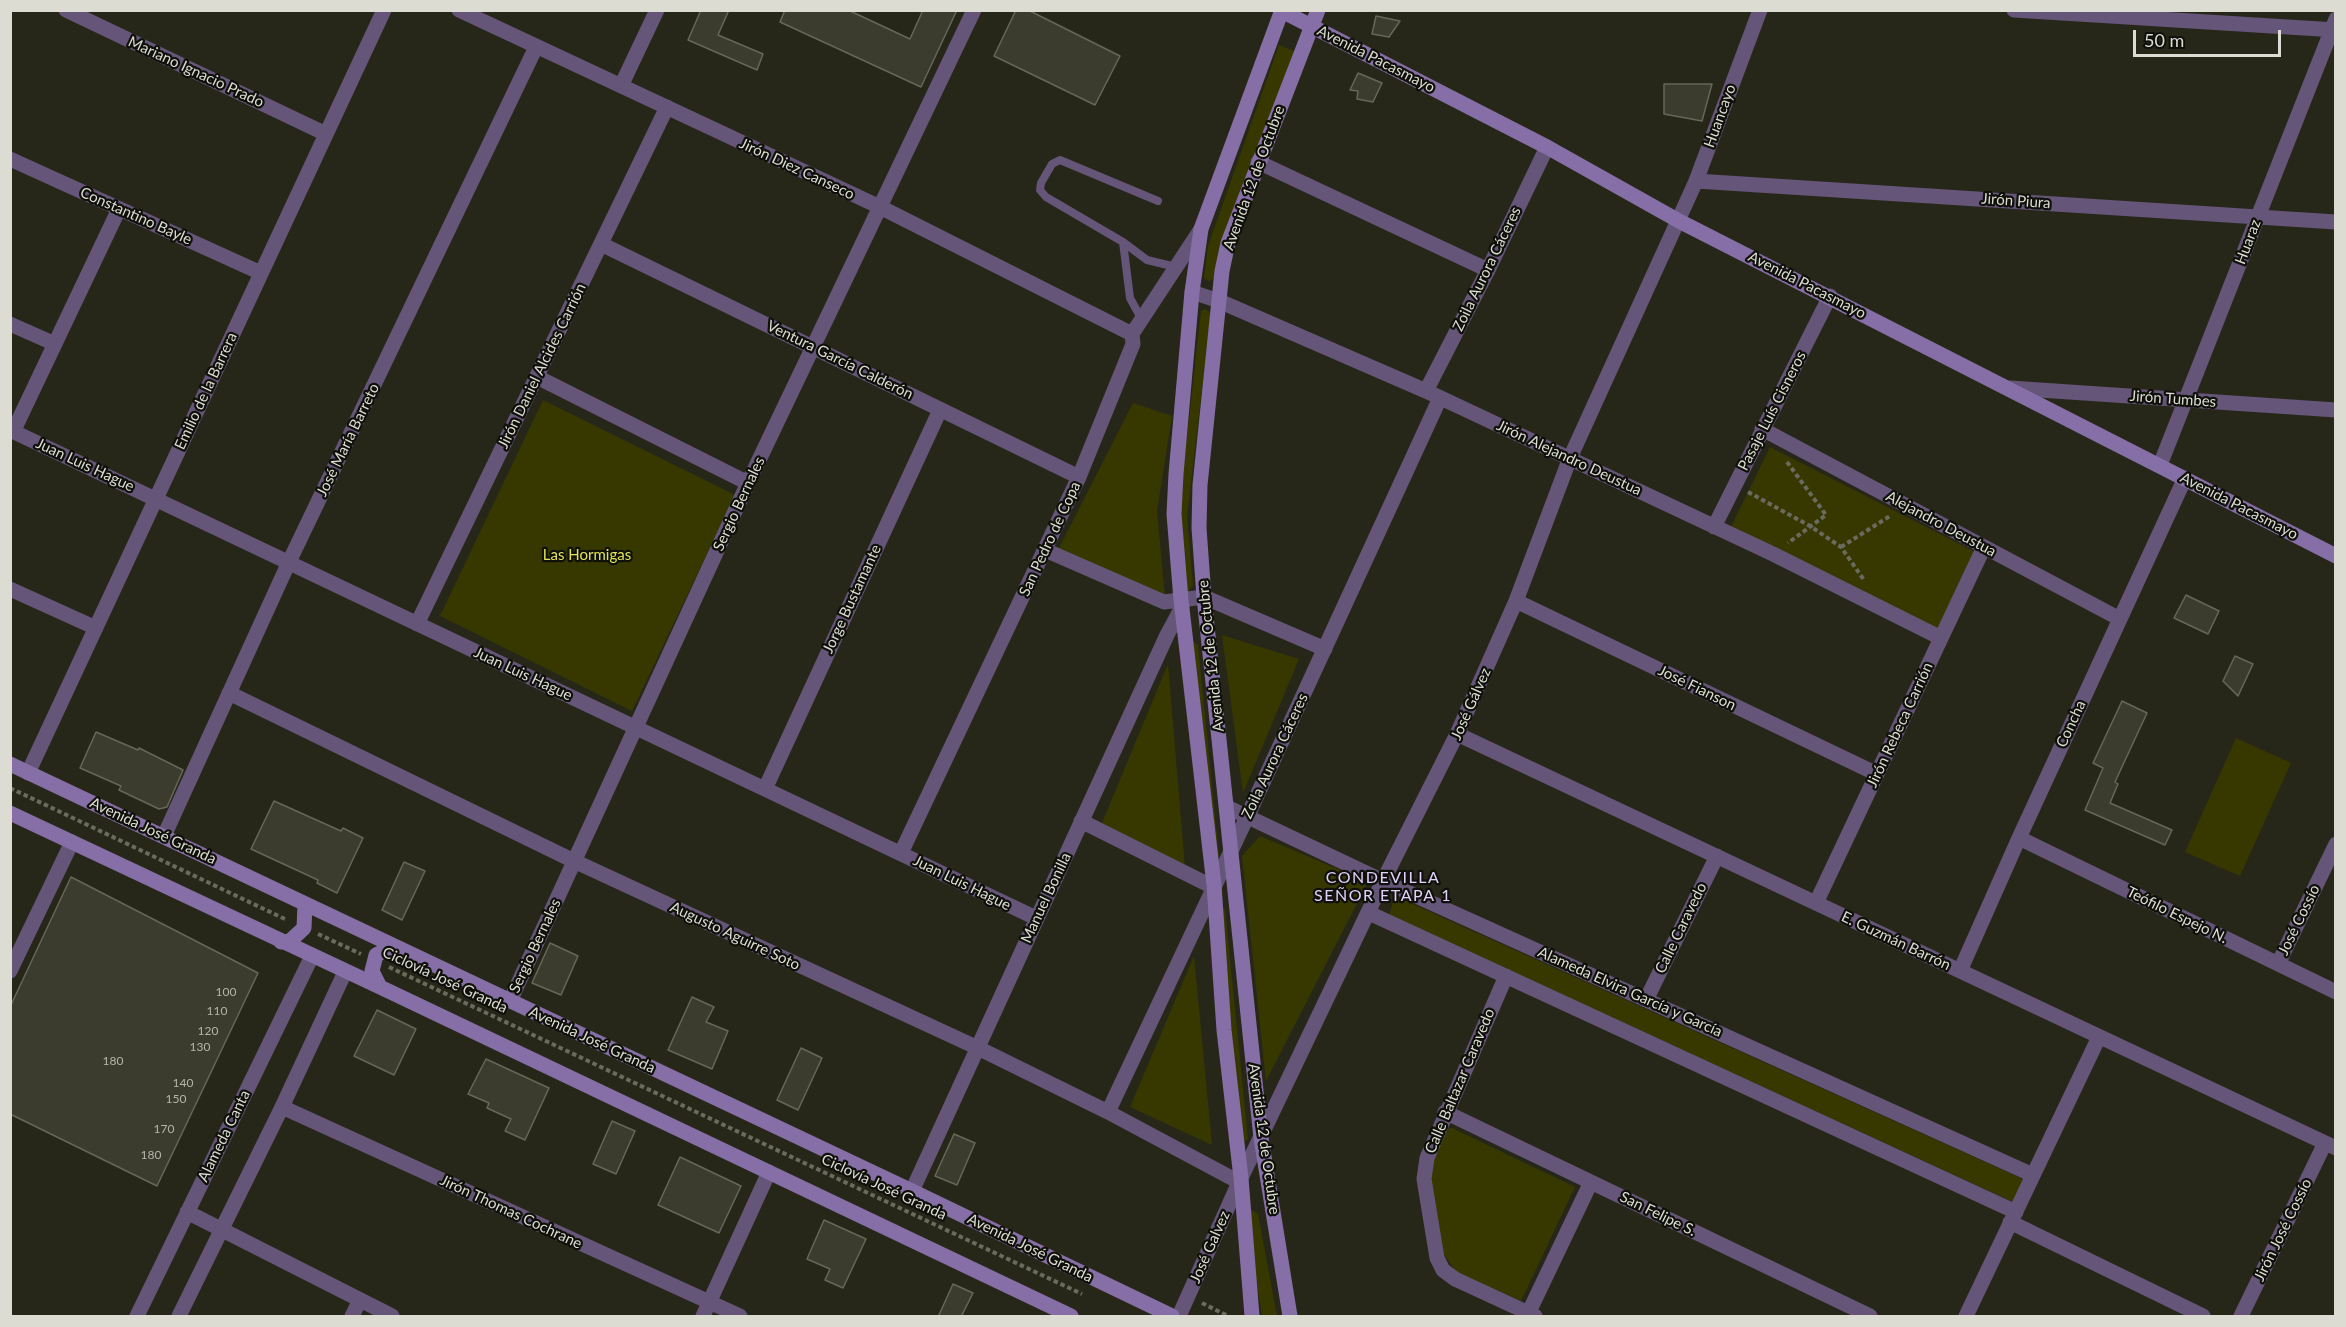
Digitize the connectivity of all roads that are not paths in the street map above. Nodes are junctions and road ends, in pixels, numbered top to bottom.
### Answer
1 (66, 10) edge
2 (384, 10) edge
3 (459, 10) edge
4 (657, 10) edge
5 (974, 10) edge
6 (1318, 10) edge
7 (1760, 10) edge
8 (2014, 10) edge
9 (1281, 11) edge
10 (1312, 26) junction
11 (2334, 26) edge
12 (536, 47) junction
13 (621, 86) junction
14 (667, 107) junction
15 (326, 134) junction
16 (1547, 147) junction
17 (10, 159) edge
18 (1258, 162) junction
19 (1696, 181) junction
20 (1158, 201) dead end
21 (880, 207) junction
22 (119, 208) junction
23 (2258, 217) junction
24 (1679, 220) junction
25 (2336, 222) edge
26 (1202, 229) junction
27 (1123, 242) junction
28 (601, 244) junction
29 (1176, 267) junction
30 (1488, 270) junction
31 (261, 273) junction
32 (1192, 292) junction
33 (1830, 296) junction
34 (1219, 301) junction
35 (1142, 320) junction
36 (10, 324) edge
37 (1132, 334) junction
38 (55, 344) junction
39 (814, 346) junction
40 (537, 376) junction
41 (2010, 388) junction
42 (1433, 395) junction
43 (2186, 399) junction
44 (940, 410) junction
45 (2336, 410) edge
46 (1762, 429) junction
47 (12, 431) edge
48 (1570, 458) junction
49 (2160, 465) junction
50 (1079, 477) junction
51 (2185, 478) junction
52 (748, 483) junction
53 (156, 499) junction
54 (1714, 527) junction
55 (1984, 547) junction
56 (1045, 550) junction
57 (2336, 556) edge
58 (289, 562) junction
59 (10, 590) edge
60 (1204, 597) junction
61 (1516, 601) junction
62 (1182, 604) junction
63 (2120, 619) junction
64 (417, 624) junction
65 (96, 628) junction
66 (1941, 638) junction
67 (1325, 649) junction
68 (229, 693) junction
69 (637, 728) junction
70 (1457, 734) junction
71 (10, 764) edge
72 (28, 773) junction
73 (1877, 774) junction
74 (765, 789) junction
75 (1227, 807) junction
76 (10, 813) edge
77 (1248, 815) junction
78 (1081, 820) junction
79 (164, 836) junction
80 (2019, 838) junction
81 (72, 842) junction
82 (2336, 844) edge
83 (1232, 850) junction
84 (901, 853) junction
85 (1717, 856) junction
86 (574, 861) junction
87 (1383, 881) junction
88 (1213, 886) junction
89 (1816, 903) junction
90 (305, 904) junction
91 (1369, 913) junction
92 (1036, 918) junction
93 (281, 942) junction
94 (401, 949) junction
95 (312, 956) junction
96 (2278, 964) junction
97 (10, 970) edge
98 (1960, 971) junction
99 (345, 972) junction
100 (1506, 976) junction
101 (380, 987) junction
102 (2336, 992) edge
103 (1646, 1000) junction
104 (510, 1001) junction
105 (2099, 1037) junction
106 (978, 1048) junction
107 (282, 1107) junction
108 (1108, 1112) junction
109 (1445, 1112) junction
110 (1261, 1138) junction
111 (2330, 1145) edge
112 (769, 1172) junction
113 (2033, 1175) junction
114 (1240, 1180) junction
115 (1592, 1182) junction
116 (912, 1191) junction
117 (187, 1212) junction
118 (2013, 1217) junction
119 (221, 1230) junction
120 (360, 1300) junction
121 (710, 1302) junction
122 (1530, 1316) edge
123 (137, 1317) edge
124 (179, 1317) edge
125 (352, 1317) edge
126 (392, 1317) edge
127 (703, 1317) edge
128 (740, 1317) edge
129 (1071, 1317) edge
130 (1172, 1317) edge
131 (1179, 1317) edge
132 (1252, 1317) edge
133 (1290, 1317) edge
134 (1870, 1317) edge
135 (1966, 1317) edge
136 (2202, 1317) edge
137 (2241, 1317) edge

1 - 15 street, Mariano Ignacio Prado
2 - 15 street, Emilio de la Barrera
3 - 12 street, Jirón Diez Canseco
4 - 13 street
5 - 21 street, Sergio Bernales
6 - 10 main road, Avenida 12 de Octubre
7 - 19 street, Huancayo
8 - 11 street
9 - 10 main road, Avenida Pacasmayo
9 - 26 main road, Avenida 12 de Octubre
10 - 16 main road, Avenida Pacasmayo
10 - 18 main road, Avenida 12 de Octubre
11 - 23 street, Huaraz
12 - 13 street, Jirón Diez Canseco
12 - 58 street, José María Barreto
13 - 14 street, Jirón Diez Canseco
14 - 21 street, Jirón Diez Canseco
14 - 28 street, Jirón Daniel Alcides Carrión
15 - 31 street, Emilio de la Barrera
16 - 24 main road, Avenida Pacasmayo
16 - 30 street, Zoila Aurora Cáceres
17 - 22 street, Constantino Bayle
18 - 30 street
18 - 34 main road, Avenida 12 de Octubre
19 - 23 street, Jirón Piura
19 - 24 street, Huancayo
20 - 27 lane
21 - 37 street, Jirón Diez Canseco
21 - 39 street, Sergio Bernales
22 - 31 street, Constantino Bayle
22 - 38 street
23 - 25 street, Jirón Piura
23 - 43 street, Huaraz
24 - 33 main road, Avenida Pacasmayo
24 - 48 street, José Gálvez
26 - 29 street, San Pedro de Copa
26 - 32 main road, Avenida 12 de Octubre
27 - 29 lane
27 - 35 lane
28 - 39 street, Ventura García Calderón
28 - 40 street, Jirón Daniel Alcides Carrión
29 - 35 street, San Pedro de Copa
30 - 42 street, Zoila Aurora Cáceres
31 - 53 street, Emilio de la Barrera
32 - 34 street, Jirón Alejandro Deustua
32 - 62 main road, Avenida 12 de Octubre
33 - 41 main road, Avenida Pacasmayo
33 - 46 street, Pasaje Luís Cisneros
34 - 42 street, Jirón Alejandro Deustua
34 - 60 main road, Avenida 12 de Octubre
35 - 37 street, San Pedro de Copa
36 - 38 street
37 - 50 street, San Pedro de Copa
38 - 47 street
39 - 44 street, Ventura García Calderón
39 - 52 street, Sergio Bernales
40 - 52 street
40 - 64 street, Jirón Daniel Alcides Carrión
41 - 43 street, Jirón Tumbes
41 - 49 main road, Avenida Pacasmayo
42 - 48 street, Jirón Alejandro Deustua
42 - 67 street, Zoila Aurora Cáceres
43 - 45 street, Jirón Tumbes
43 - 49 street, Huaraz
44 - 50 street, Ventura García Calderón
44 - 74 street, Jorge Bustamante
46 - 54 street, Pasaje Luís Cisneros
46 - 55 street, Alejandro Deustua
47 - 53 street, Juan Luis Hague
48 - 54 street, Jirón Alejandro Deustua
48 - 61 street, José Gálvez
49 - 51 main road, Avenida Pacasmayo
50 - 56 street, San Pedro de Copa
51 - 57 main road, Avenida Pacasmayo
51 - 63 street, Concha
52 - 69 street, Sergio Bernales
53 - 58 street, Juan Luis Hague
53 - 65 street, Emilio de la Barrera
54 - 66 street, Jirón Alejandro Deustua
55 - 63 street, Alejandro Deustua
55 - 66 street, Jirón Rebeca Carrión
56 - 62 street
56 - 84 street, San Pedro de Copa
58 - 64 street, Juan Luis Hague
58 - 68 street, José María Barreto
59 - 65 street
60 - 62 street
60 - 67 street
60 - 75 main road, Avenida 12 de Octubre
61 - 70 street, José Gálvez
61 - 73 street, José Fianson
62 - 78 street, Manuel Bonilla
62 - 88 main road, Avenida 12 de Octubre
63 - 80 street, Concha
64 - 69 street, Juan Luis Hague
65 - 72 street, Emilio de la Barrera
66 - 73 street, Jirón Rebeca Carrión
67 - 77 street, Zoila Aurora Cáceres
68 - 79 street, José María Barreto
68 - 86 street, Augusto Aguirre Soto
69 - 74 street, Juan Luis Hague
69 - 86 street, Sergio Bernales
70 - 85 street, E. Guzmán Barrón
70 - 87 street, José Gálvez
71 - 72 main road, Avenida José Granda
72 - 79 main road, Avenida José Granda
73 - 89 street, Jirón Rebeca Carrión
74 - 84 street, Juan Luis Hague
75 - 77 street, Alameda Elvira García y García
75 - 83 main road, Avenida 12 de Octubre
76 - 81 main road
77 - 83 street, Zoila Aurora Cáceres
77 - 87 street, Alameda Elvira García y García
78 - 88 street
78 - 92 street, Manuel Bonilla
79 - 90 main road, Avenida José Granda
80 - 96 street, Teófilo Espejo N.
80 - 98 street, Concha
81 - 93 main road
81 - 97 street
82 - 96 street, José Cossío
83 - 88 street, Zoila Aurora Cáceres
83 - 110 main road, Avenida 12 de Octubre
84 - 92 street, Juan Luis Hague
85 - 89 street, E. Guzmán Barrón
85 - 103 street, Calle Caravedo
86 - 104 street, Sergio Bernales
86 - 106 street, Augusto Aguirre Soto
87 - 91 street, José Gálvez
87 - 103 street, Alameda Elvira García y García
88 - 108 street, Zoila Aurora Cáceres
88 - 114 main road, Avenida 12 de Octubre
89 - 98 street, E. Guzmán Barrón
90 - 93 main road
90 - 94 main road, Avenida José Granda
91 - 100 street
91 - 110 street, José Gálvez
92 - 106 street, Manuel Bonilla
93 - 95 main road
94 - 101 main road
94 - 104 main road, Avenida José Granda
95 - 99 main road
95 - 117 street, Alameda Canta
96 - 102 street, Teófilo Espejo N.
98 - 105 street, E. Guzmán Barrón
99 - 101 main road
99 - 107 street
100 - 109 street, Calle Baltazar Caravedo
100 - 118 street
101 - 112 main road
103 - 113 street, Alameda Elvira García y García
104 - 116 main road, Avenida José Granda
105 - 111 street, E. Guzmán Barrón
105 - 113 street
106 - 108 street, Augusto Aguirre Soto
106 - 116 street, Manuel Bonilla
107 - 119 street
107 - 121 street, Jirón Thomas Cochrane
108 - 114 street, Augusto Aguirre Soto
109 - 115 street, San Felipe S.
109 - 122 street, Calle Baltazar Caravedo
110 - 114 street, José Gálvez
110 - 133 main road, Avenida 12 de Octubre
111 - 137 street, Jirón José Cossío
112 - 121 street
112 - 129 main road
113 - 118 street
114 - 131 street, José Galvez
114 - 132 main road, Avenida 12 de Octubre
115 - 122 street, Calle Baltazar Caravedo
115 - 134 street, San Felipe S.
116 - 130 main road, Avenida José Granda
117 - 119 street
117 - 123 street, Alameda Canta
118 - 135 street
118 - 136 street
119 - 120 street
119 - 124 street
120 - 125 street
120 - 126 street
121 - 127 street
121 - 128 street, Jirón Thomas Cochrane

